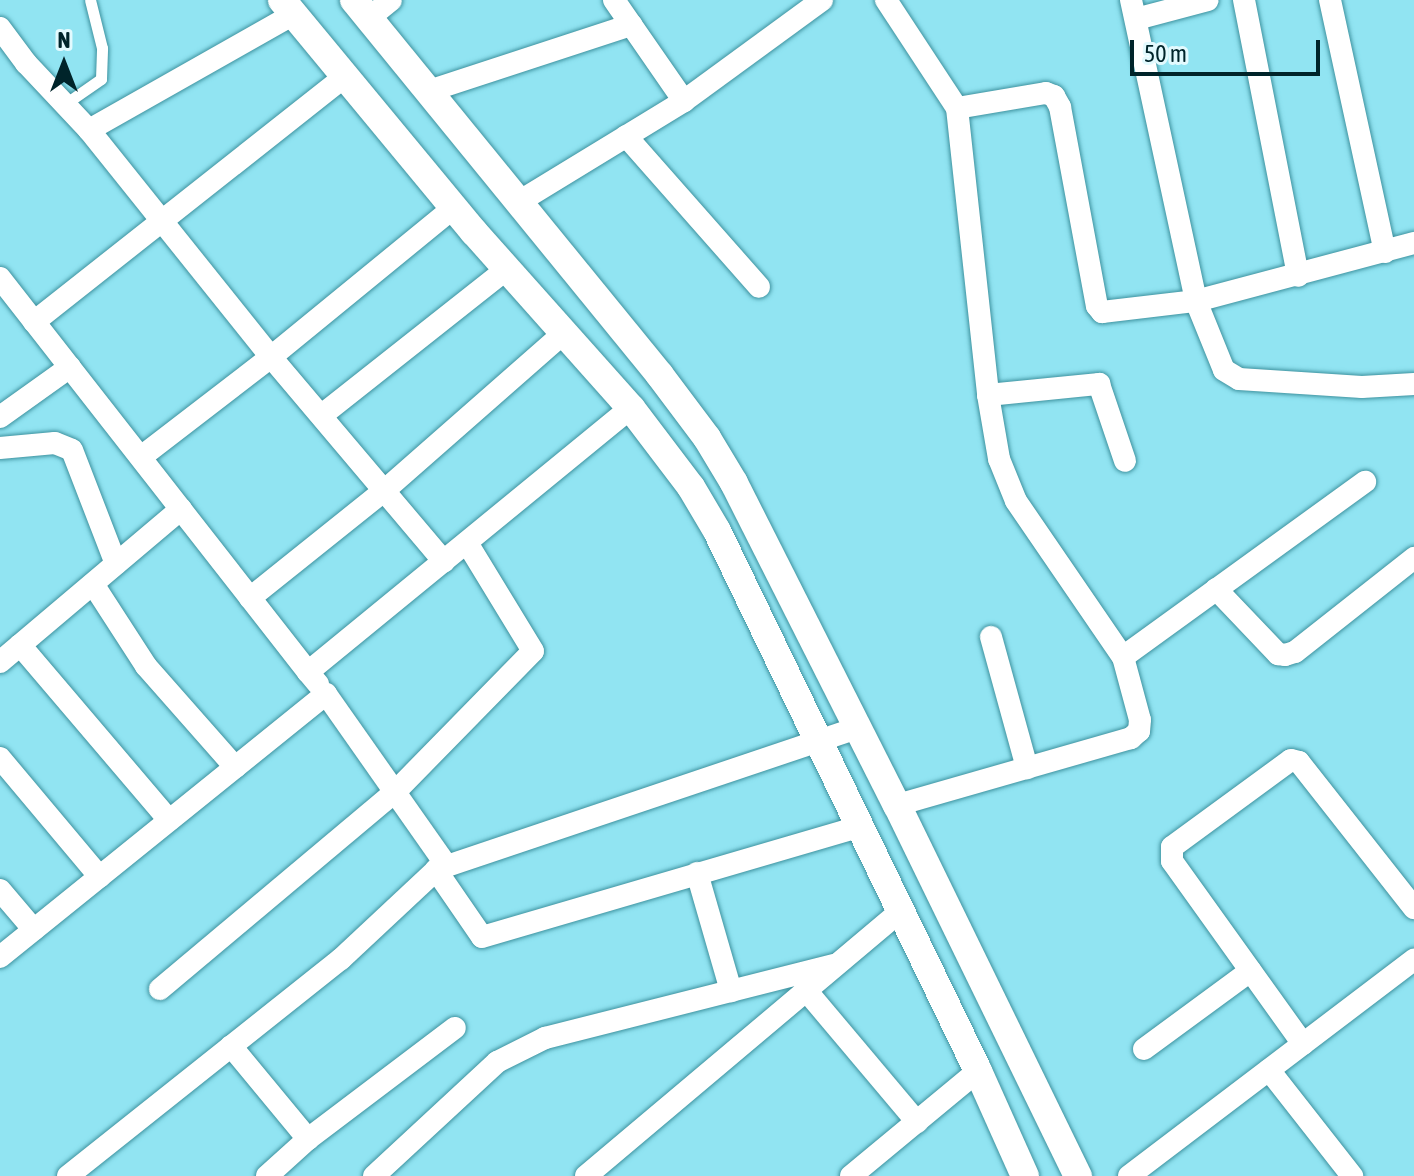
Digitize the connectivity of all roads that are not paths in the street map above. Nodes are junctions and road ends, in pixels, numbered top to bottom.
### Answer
1 (90, 0) edge
2 (391, 0) edge
3 (614, 0) edge
4 (822, 0) edge
5 (886, 0) edge
6 (1208, 0) edge
7 (1244, 0) edge
8 (1330, 0) edge
9 (288, 7) edge
10 (361, 9) edge
11 (1134, 10) edge
12 (631, 25) junction
13 (0, 28) edge
14 (345, 76) junction
15 (429, 91) junction
16 (684, 101) junction
17 (65, 104) junction
18 (957, 108) junction
19 (89, 130) junction
20 (626, 136) junction
21 (517, 203) junction
22 (454, 207) junction
23 (162, 221) junction
24 (1414, 243) edge
25 (1385, 252) junction
26 (507, 269) junction
27 (1298, 276) junction
28 (0, 278) edge
29 (759, 287) dead end
30 (1196, 301) junction
31 (34, 322) junction
32 (564, 333) junction
33 (271, 357) junction
34 (70, 367) junction
35 (1414, 384) edge
36 (988, 395) junction
37 (631, 408) junction
38 (322, 415) junction
39 (0, 417) edge
40 (0, 448) edge
41 (141, 457) junction
42 (1125, 461) dead end
43 (1365, 482) dead end
44 (385, 490) junction
45 (181, 509) junction
46 (467, 543) junction
47 (1414, 558) edge
48 (444, 562) junction
49 (116, 564) junction
50 (93, 584) junction
51 (1216, 589) junction
52 (250, 598) junction
53 (991, 637) dead end
54 (20, 645) junction
55 (1123, 657) junction
56 (0, 662) edge
57 (308, 672) junction
58 (326, 694) junction
59 (857, 728) junction
60 (816, 743) junction
61 (0, 758) edge
62 (235, 767) junction
63 (1027, 768) junction
64 (395, 792) junction
65 (897, 805) junction
66 (169, 820) junction
67 (858, 827) junction
68 (441, 868) junction
69 (697, 873) junction
70 (100, 877) junction
71 (0, 890) edge
72 (1414, 908) edge
73 (900, 912) junction
74 (34, 930) junction
75 (0, 957) edge
76 (1414, 960) edge
77 (834, 965) junction
78 (1250, 971) junction
79 (160, 989) dead end
80 (805, 989) junction
81 (731, 991) junction
82 (455, 1028) dead end
83 (1303, 1044) junction
84 (231, 1046) junction
85 (1144, 1049) dead end
86 (1269, 1070) junction
87 (978, 1071) junction
88 (917, 1122) junction
89 (308, 1139) junction
90 (68, 1176) edge
91 (267, 1176) edge
92 (374, 1176) edge
93 (586, 1176) edge
94 (851, 1176) edge
95 (1025, 1176) edge
96 (1078, 1176) edge
97 (1129, 1176) edge
98 (1352, 1176) edge

1 - 17 lane
2 - 10 street
3 - 12 street
4 - 16 street
5 - 18 street
6 - 11 street
7 - 27 street
8 - 25 street
9 - 14 street
9 - 19 street
10 - 15 street
11 - 30 street
12 - 15 street
12 - 16 street
13 - 17 street
14 - 22 street
14 - 23 street
15 - 21 street
16 - 20 street
17 - 19 street
18 - 30 street
18 - 36 street
19 - 23 street
20 - 21 street
20 - 29 street
21 - 59 street
22 - 26 street
22 - 33 street
23 - 31 street
23 - 33 street
24 - 25 street
25 - 27 street
26 - 32 street
26 - 38 street
27 - 30 street
28 - 31 street
30 - 35 street
31 - 34 street
32 - 37 street
32 - 44 street
33 - 38 street
33 - 41 street
34 - 39 street
34 - 41 street
36 - 42 street
36 - 55 street
37 - 46 street
37 - 60 street
38 - 44 street
40 - 49 street
41 - 45 street
43 - 51 street
44 - 48 street
44 - 52 street
45 - 49 street
45 - 52 street
46 - 48 street
46 - 64 street
47 - 51 street
48 - 57 street
49 - 50 street
50 - 54 street
50 - 62 street
51 - 55 street
52 - 57 street
53 - 63 street
54 - 56 street
54 - 66 street
55 - 63 street
57 - 58 street
58 - 62 street
58 - 64 street
59 - 60 street
59 - 65 street
60 - 67 street
60 - 68 street
61 - 70 street
62 - 66 street
63 - 65 street
64 - 68 street
64 - 79 street
65 - 96 street
66 - 70 street
67 - 69 street
67 - 73 street
68 - 69 street
68 - 84 street
69 - 81 street
70 - 74 street
71 - 74 street
72 - 78 street
73 - 77 street
73 - 87 street
74 - 75 street
76 - 83 street
77 - 80 street
77 - 81 street
78 - 83 street
78 - 85 street
80 - 88 street
80 - 93 street
81 - 92 street
82 - 89 street
83 - 86 street
84 - 89 street
84 - 90 street
86 - 97 street
86 - 98 street
87 - 88 street
87 - 95 street
88 - 94 street
89 - 91 street

